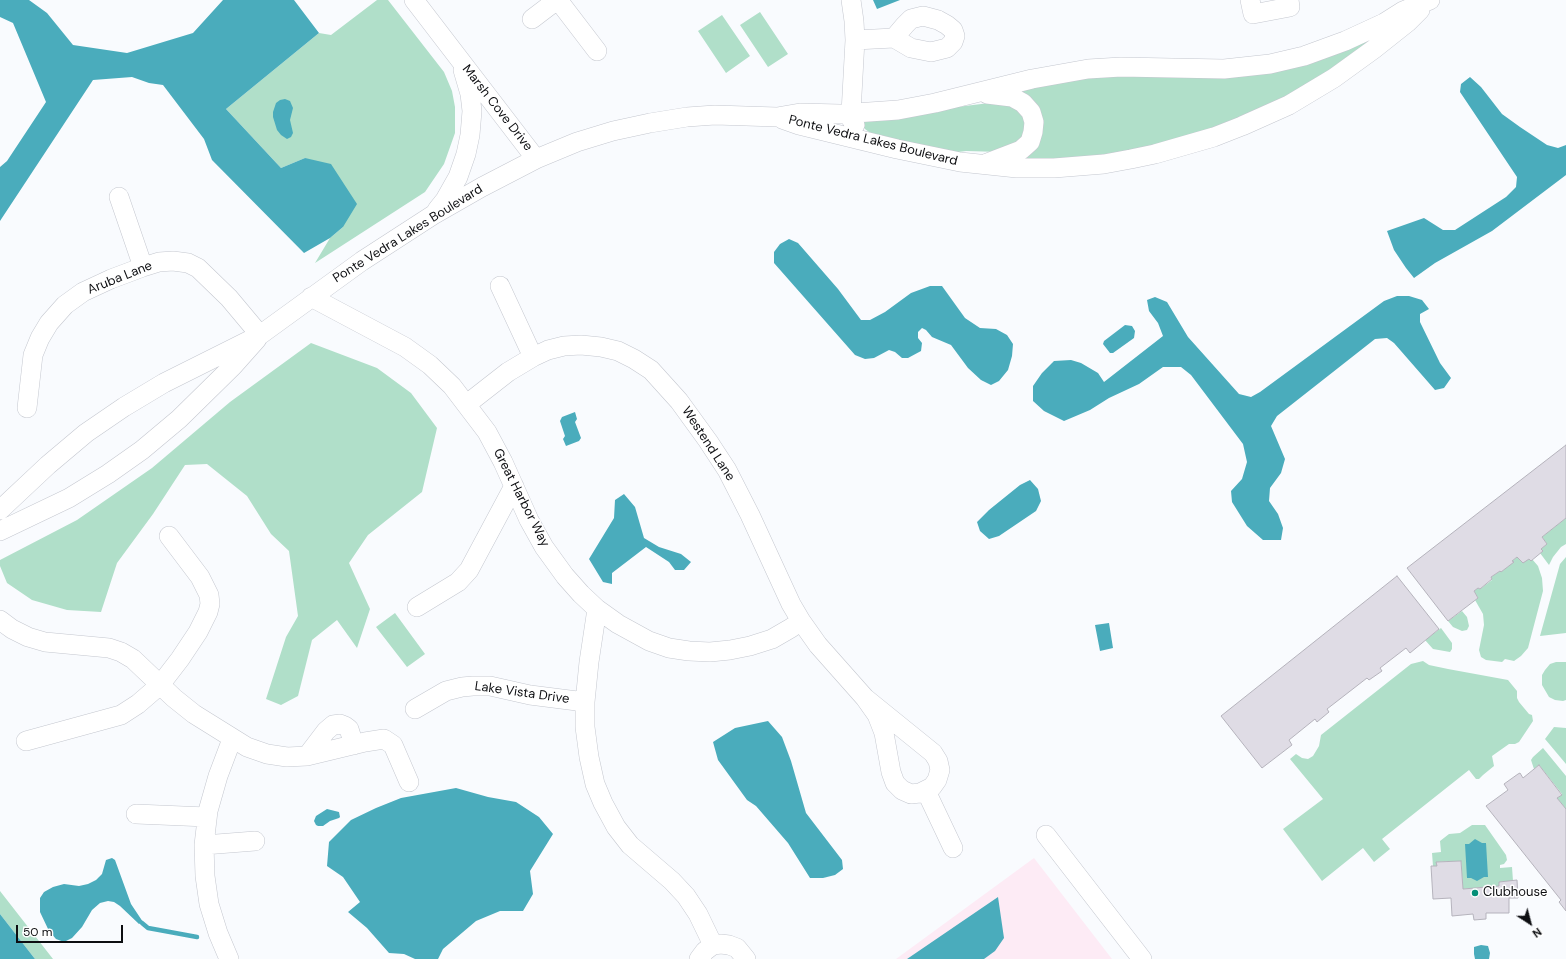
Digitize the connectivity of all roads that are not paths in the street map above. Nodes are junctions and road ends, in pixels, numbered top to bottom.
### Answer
1 (414, 0) edge
2 (557, 0) edge
3 (851, 0) edge
4 (1250, 0) edge
5 (1289, 0) edge
6 (1429, 0) edge
7 (532, 19) dead end
8 (894, 38) dead end
9 (856, 40) junction
10 (597, 51) dead end
11 (457, 56) junction
12 (974, 94) junction
13 (851, 113) junction
14 (777, 117) junction
15 (871, 142) junction
16 (536, 159) junction
17 (982, 164) junction
18 (119, 197) dead end
19 (433, 215) junction
20 (143, 267) junction
21 (500, 286) dead end
22 (311, 297) junction
23 (260, 335) junction
24 (533, 357) junction
25 (467, 404) junction
26 (27, 408) dead end
27 (514, 486) junction
28 (0, 510) edge
29 (0, 530) edge
30 (169, 536) dead end
31 (418, 607) dead end
32 (598, 609) junction
33 (0, 620) edge
34 (800, 621) junction
35 (160, 685) junction
36 (865, 698) junction
37 (585, 702) junction
38 (416, 709) dead end
39 (232, 739) junction
40 (26, 741) dead end
41 (409, 782) dead end
42 (926, 791) junction
43 (136, 814) dead end
44 (207, 817) junction
45 (1046, 835) dead end
46 (255, 841) dead end
47 (204, 845) junction
48 (952, 848) dead end
49 (713, 946) junction
50 (229, 959) edge
51 (699, 959) edge
52 (746, 959) edge
53 (1142, 959) edge

1 - 11 street, Marsh Cove Drive
2 - 7 street
2 - 10 street
3 - 9 street
4 - 5 street
6 - 12 street, Ponte Vedra Lakes Boulevard
6 - 17 street, Ponte Vedra Lakes Boulevard
8 - 9 street
9 - 13 street
11 - 16 street, Marsh Cove Drive
11 - 19 street, Marsh Cove Drive
12 - 13 street, Ponte Vedra Lakes Boulevard
12 - 17 street
13 - 14 street, Ponte Vedra Lakes Boulevard
13 - 15 street
14 - 15 street, Ponte Vedra Lakes Boulevard
14 - 16 street, Ponte Vedra Lakes Boulevard
15 - 17 street, Ponte Vedra Lakes Boulevard
16 - 19 street, Ponte Vedra Lakes Boulevard
18 - 20 street
19 - 22 street, Ponte Vedra Lakes Boulevard
20 - 23 street, Aruba Lane
20 - 26 street, Aruba Lane
21 - 24 street
22 - 23 street, Ponte Vedra Lakes Boulevard
22 - 25 street, Great Harbor Way
23 - 28 street, Ponte Vedra Lakes Boulevard
23 - 29 street, Ponte Vedra Lakes Boulevard
24 - 25 street, Westend Lane
24 - 34 street, Westend Lane
25 - 27 street, Great Harbor Way
27 - 31 street
27 - 32 street, Great Harbor Way
30 - 35 street
32 - 34 street, Great Harbor Way
32 - 37 street
33 - 35 street
34 - 36 street, Westend Lane
35 - 39 street
35 - 40 street
36 - 42 street
36 - 42 street
37 - 38 street, Lake Vista Drive
37 - 49 street
39 - 41 street
39 - 44 street
42 - 48 street
43 - 44 street
44 - 47 street
45 - 53 street
46 - 47 street
47 - 50 street
49 - 51 street
49 - 52 street

